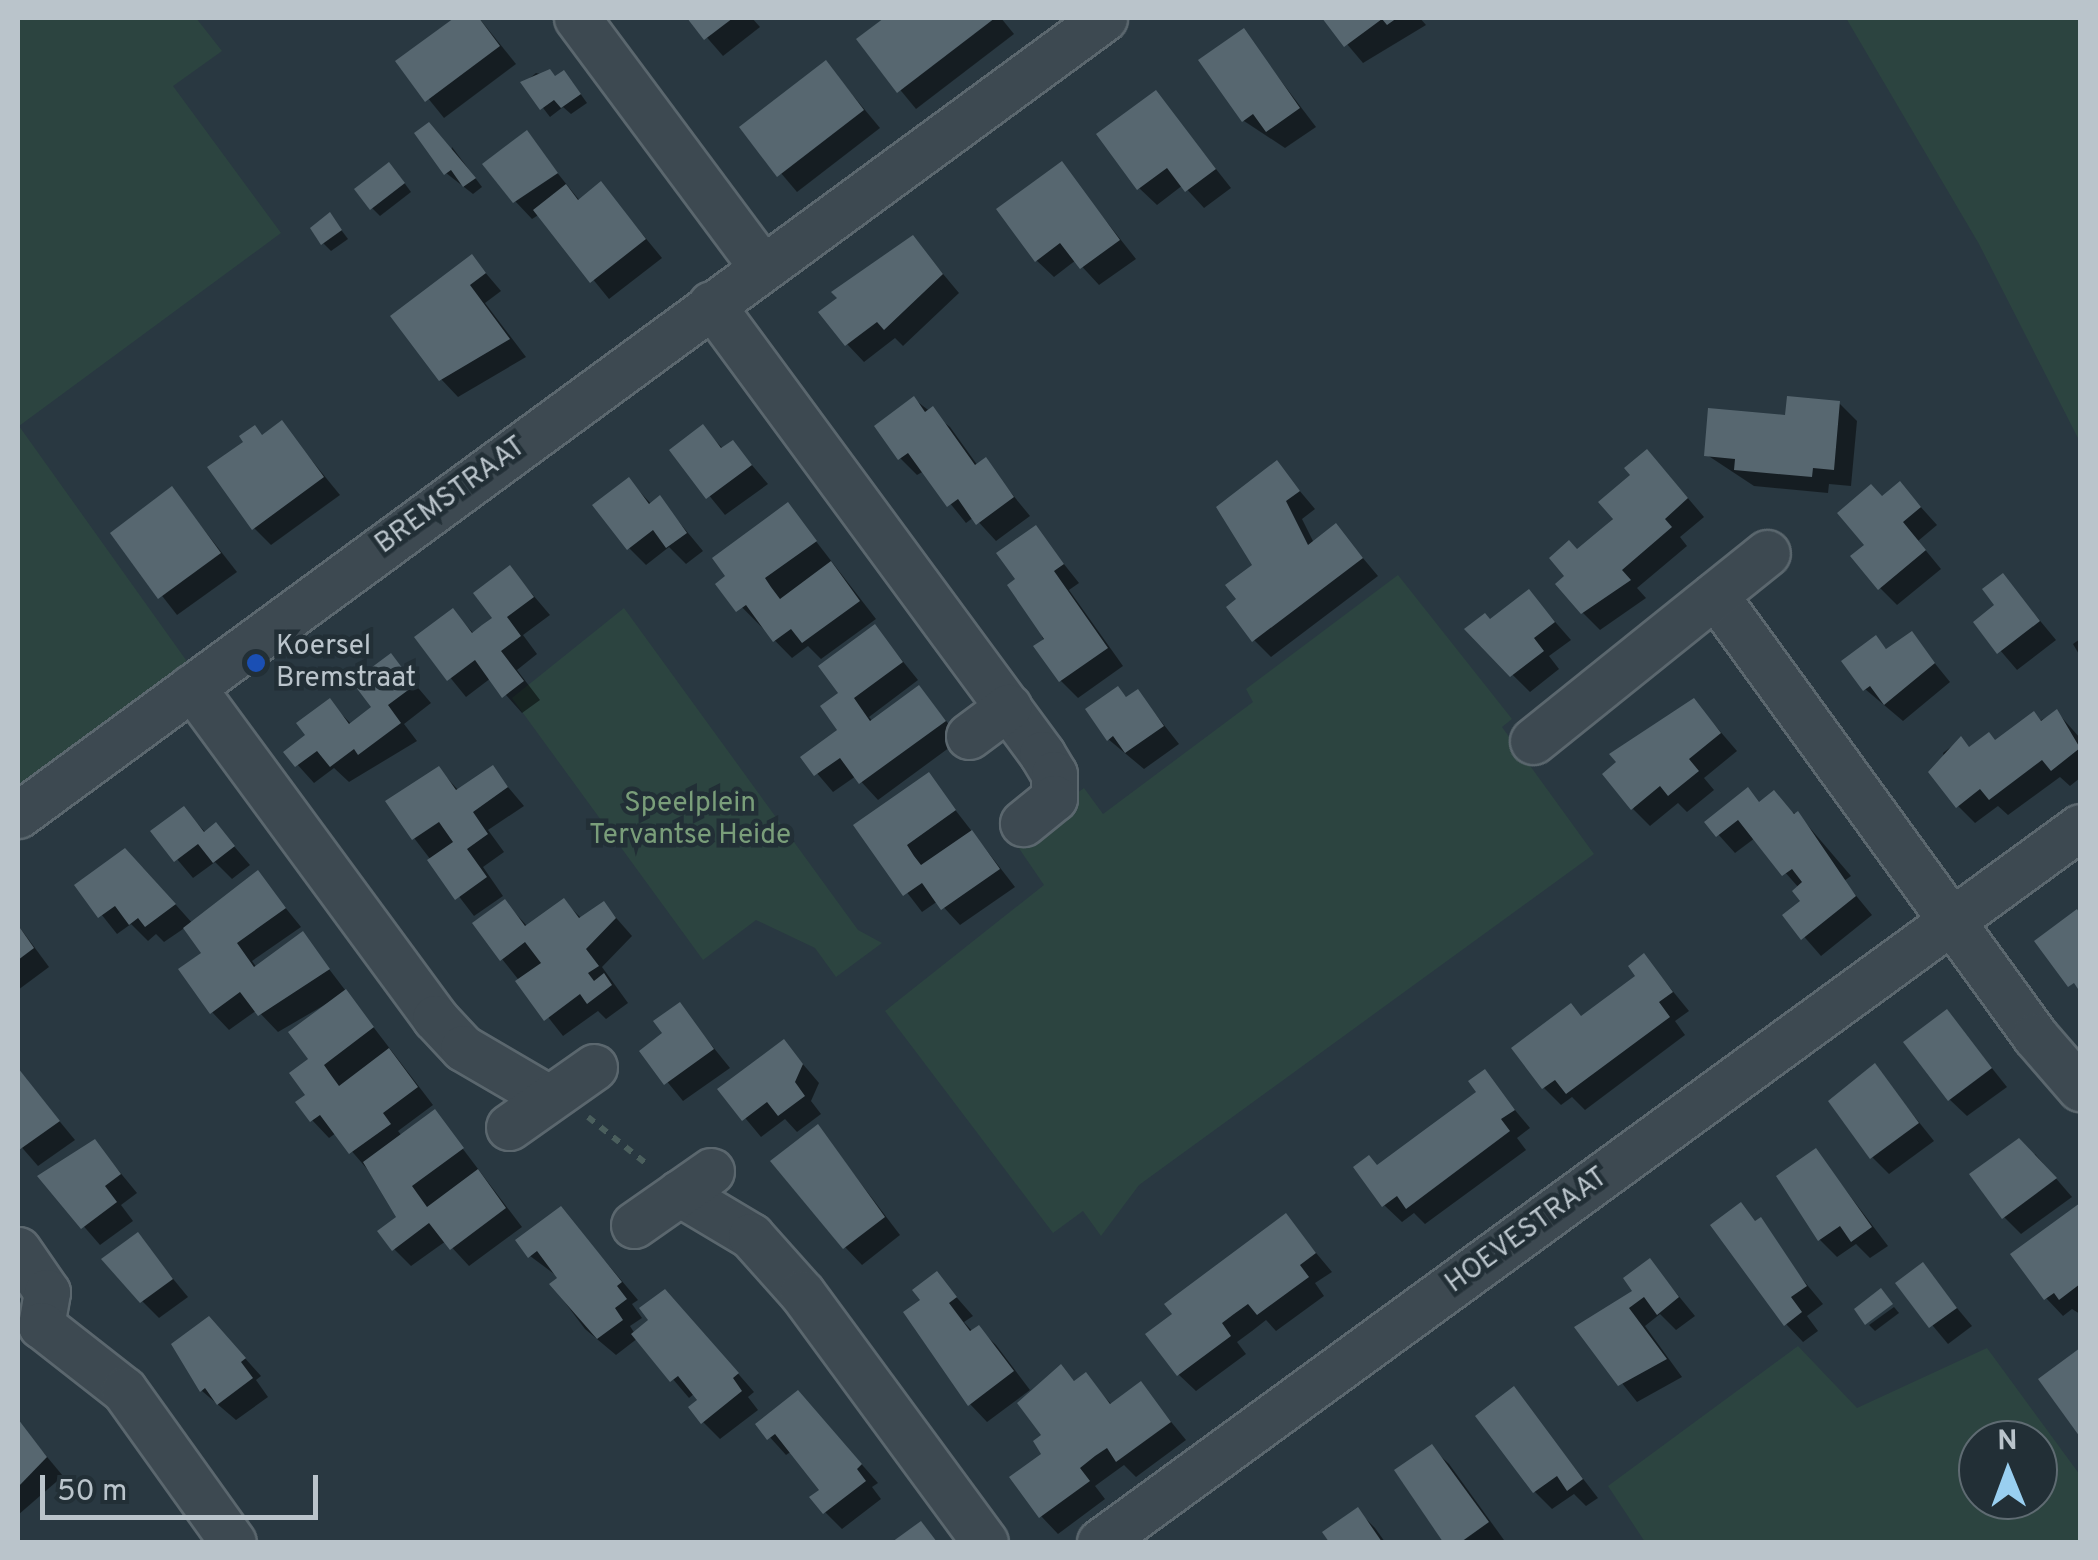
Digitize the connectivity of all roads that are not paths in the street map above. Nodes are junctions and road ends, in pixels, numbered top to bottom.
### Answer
1 (577, 18) edge
2 (1104, 18) edge
3 (761, 266) junction
4 (711, 304) junction
5 (1767, 554) dead end
6 (1716, 594) junction
7 (192, 688) junction
8 (1008, 707) junction
9 (969, 736) dead end
10 (1533, 741) dead end
11 (18, 815) edge
12 (1023, 823) dead end
13 (2080, 828) edge
14 (1953, 918) junction
15 (594, 1068) dead end
16 (2080, 1088) edge
17 (547, 1098) junction
18 (509, 1126) dead end
19 (634, 1225) dead end
20 (18, 1250) edge
21 (29, 1333) edge
22 (234, 1542) edge
23 (986, 1542) edge
24 (1100, 1542) edge

1 - 3 street
2 - 3 street, BREMSTRAAT
3 - 4 street, BREMSTRAAT
4 - 7 street, BREMSTRAAT
4 - 8 street
5 - 6 street
6 - 10 street
6 - 14 street
7 - 11 street, BREMSTRAAT
7 - 17 street
8 - 9 street
8 - 12 street
13 - 14 street, HOEVESTRAAT
14 - 16 street
14 - 24 street, HOEVESTRAAT
15 - 17 street
17 - 18 street
19 - 23 street
20 - 21 street
21 - 22 street

